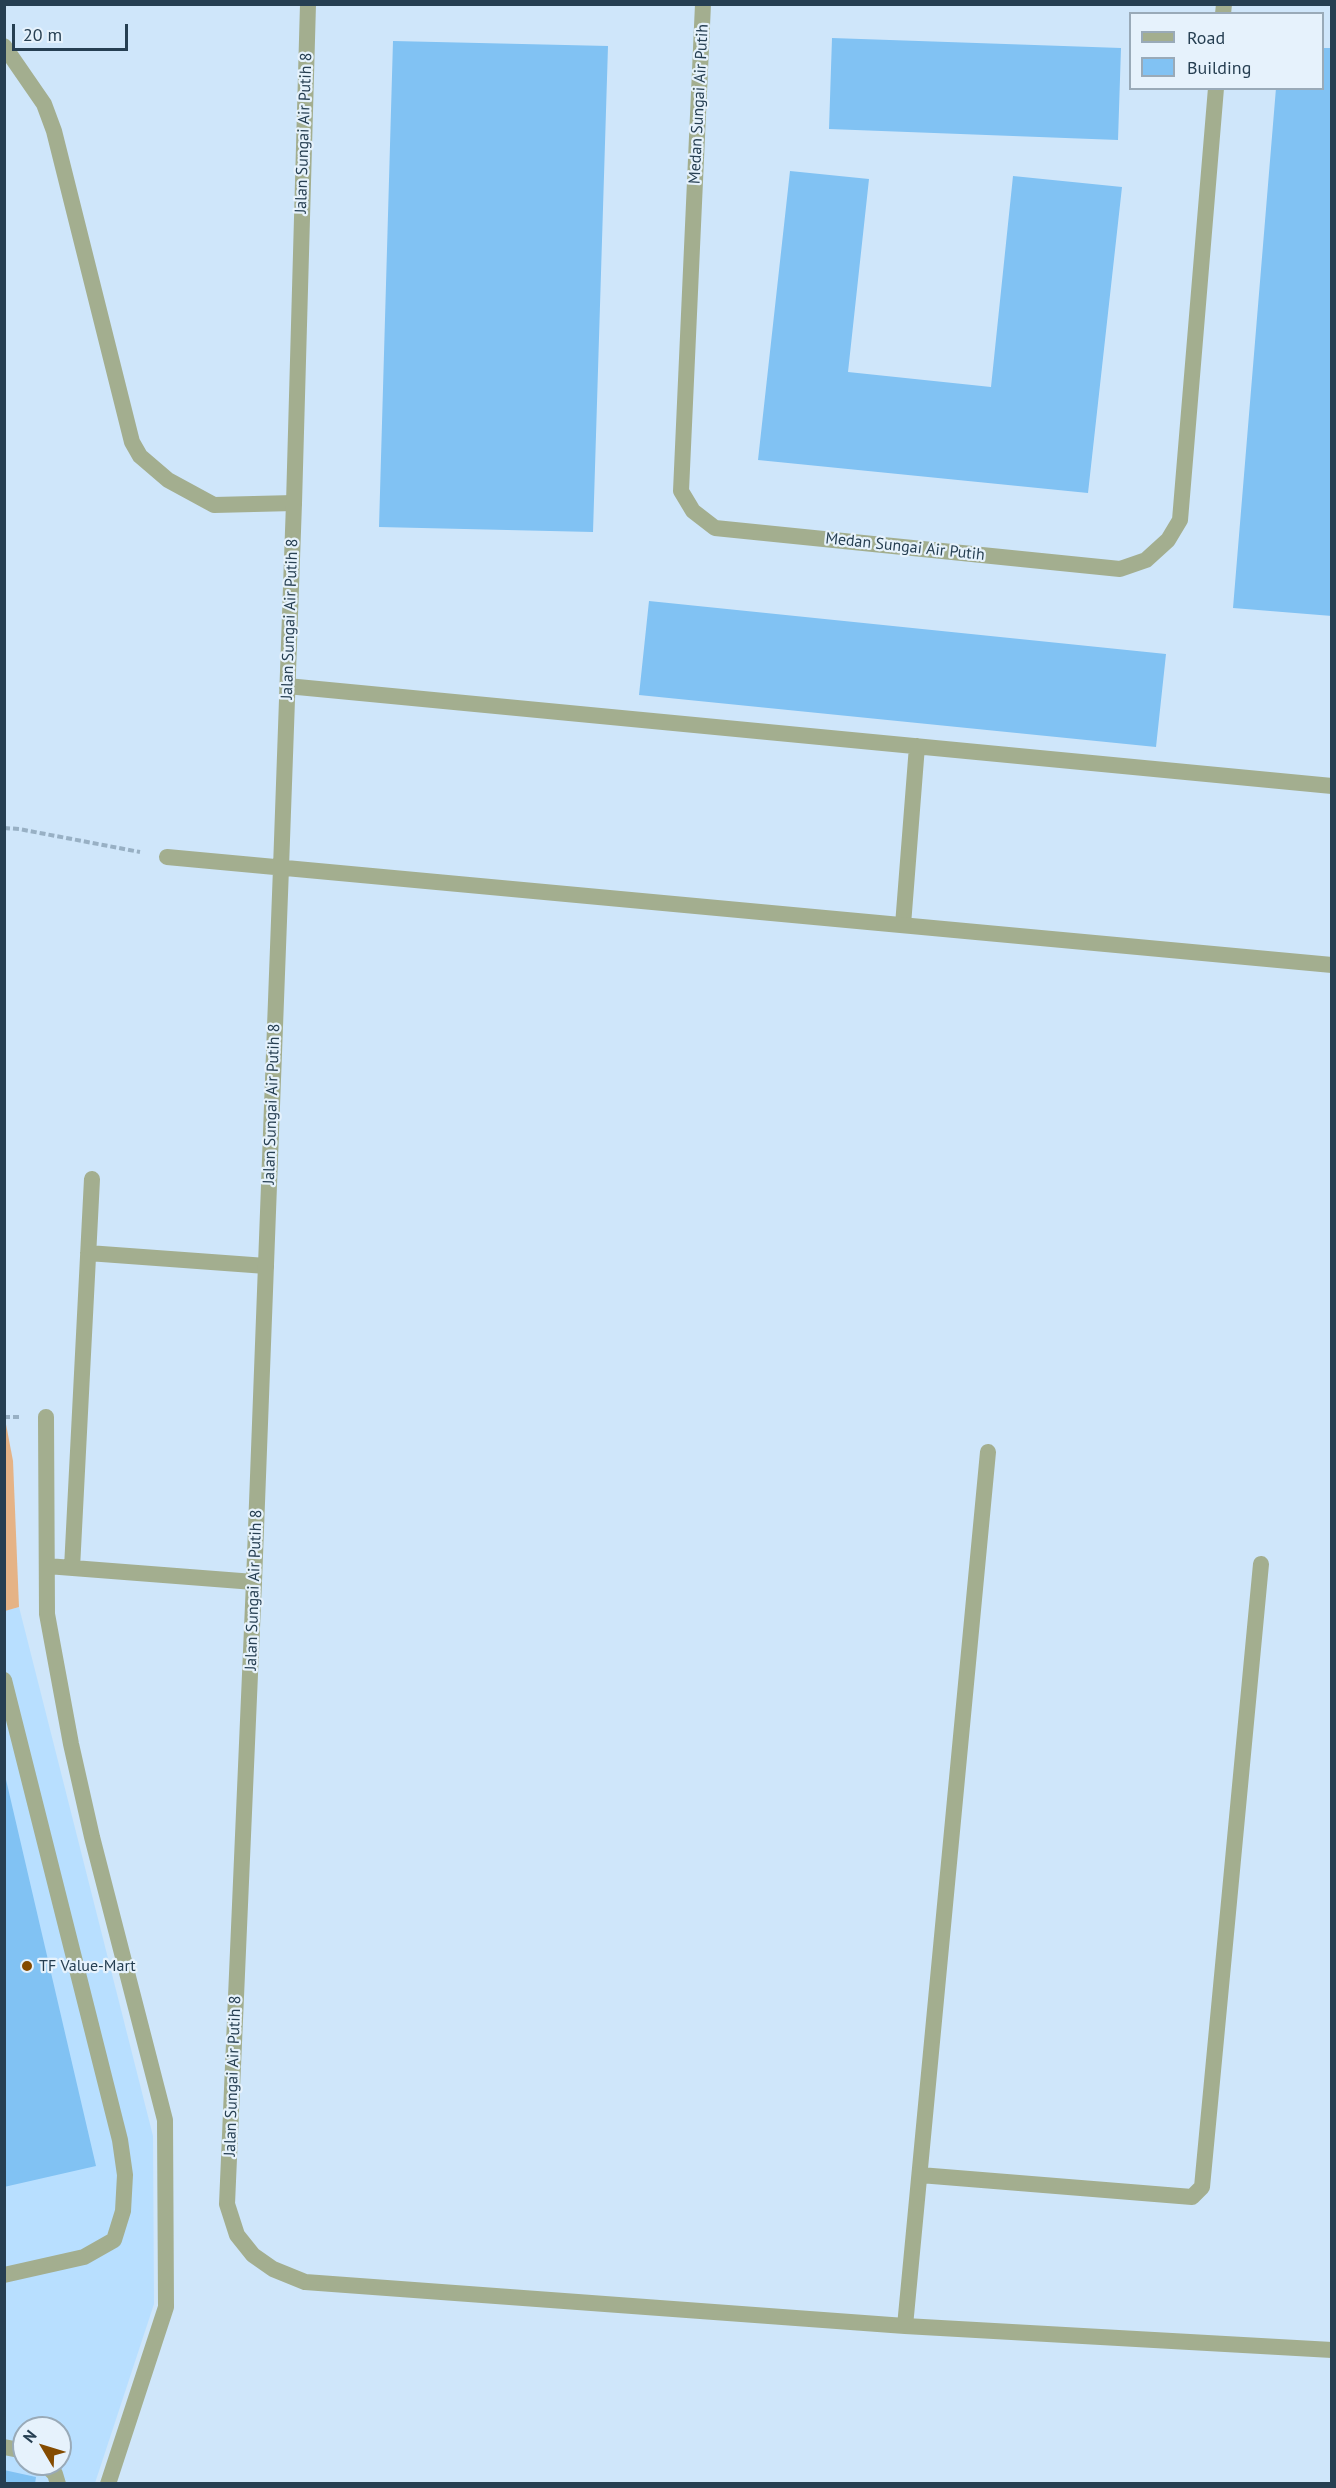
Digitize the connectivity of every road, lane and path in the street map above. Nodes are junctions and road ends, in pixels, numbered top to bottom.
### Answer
1 (308, 4) edge
2 (703, 4) edge
3 (4, 46) edge
4 (1216, 90) edge
5 (294, 503) junction
6 (287, 686) junction
7 (917, 746) junction
8 (1332, 786) edge
9 (4, 828) edge
10 (167, 857) joint
11 (281, 868) junction
12 (903, 925) junction
13 (1332, 965) edge
14 (92, 1179) dead end
15 (88, 1253) junction
16 (266, 1266) junction
17 (46, 1418) dead end
18 (988, 1452) dead end
19 (1260, 1564) dead end
20 (47, 1566) junction
21 (72, 1568) junction
22 (254, 1582) junction
23 (4, 1680) edge
24 (920, 2175) junction
25 (4, 2275) edge
26 (905, 2326) junction
27 (1332, 2350) edge
28 (108, 2484) edge

1 - 5 street, Jalan Sungai Air Putih 8
2 - 4 street, Medan Sungai Air Putih
3 - 5 street
5 - 6 street, Jalan Sungai Air Putih 8
6 - 7 street
6 - 11 street, Jalan Sungai Air Putih 8
7 - 8 street
7 - 12 street
9 - 10 path
10 - 11 street
11 - 12 street
11 - 16 street, Jalan Sungai Air Putih 8
12 - 13 street
14 - 15 street
15 - 16 street
15 - 21 street
16 - 22 street, Jalan Sungai Air Putih 8
17 - 20 street
18 - 24 street
19 - 24 street
20 - 21 street
20 - 28 street
21 - 22 street
22 - 26 street, Jalan Sungai Air Putih 8
23 - 25 street
24 - 26 street
26 - 27 street

